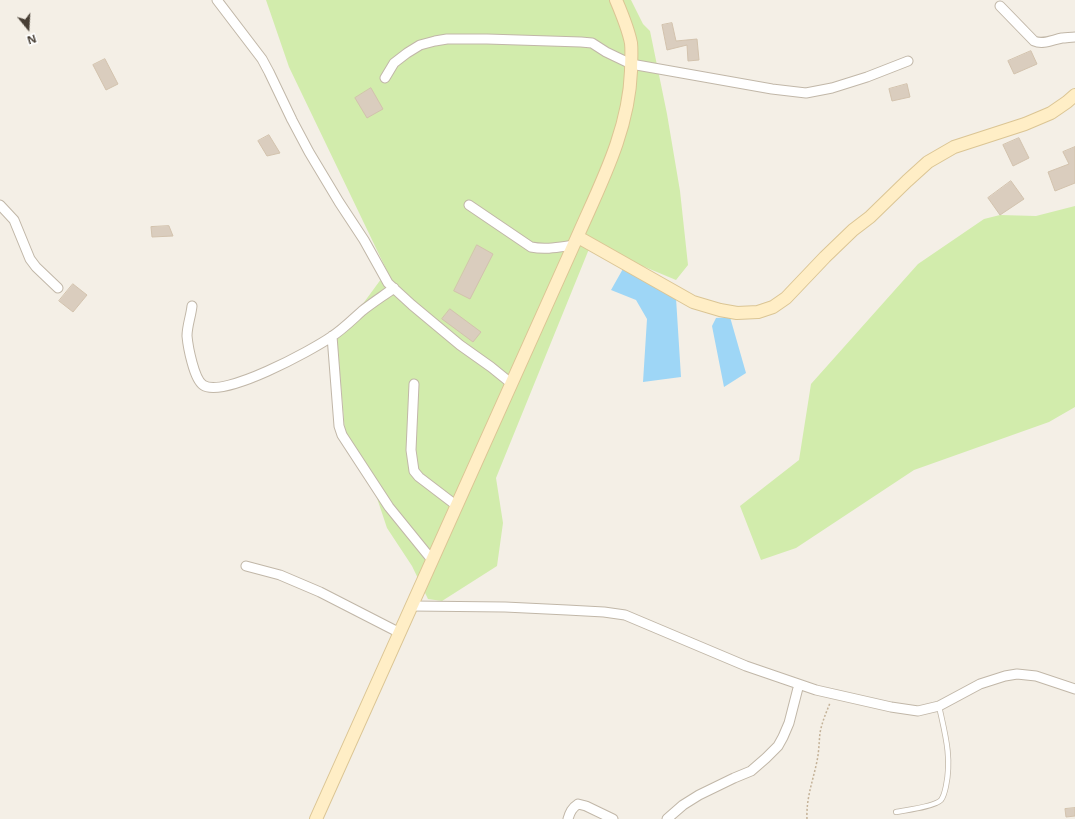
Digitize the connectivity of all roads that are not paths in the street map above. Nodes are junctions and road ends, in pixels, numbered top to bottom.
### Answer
1 (217, 0) edge
2 (616, 0) edge
3 (1000, 6) dead end
4 (1075, 37) edge
5 (908, 61) dead end
6 (631, 64) junction
7 (384, 78) dead end
8 (1075, 95) edge
9 (0, 205) edge
10 (469, 205) dead end
11 (576, 241) junction
12 (58, 288) dead end
13 (394, 288) junction
14 (192, 306) dead end
15 (332, 336) junction
16 (414, 384) dead end
17 (512, 384) junction
18 (457, 506) junction
19 (432, 560) junction
20 (246, 566) dead end
21 (412, 606) junction
22 (400, 633) junction
23 (799, 684) junction
24 (1075, 689) edge
25 (939, 706) junction
26 (896, 812) dead end
27 (316, 819) edge
28 (568, 819) edge
29 (613, 819) edge
30 (667, 819) edge

1 - 13 street
2 - 6 street
3 - 4 street
5 - 6 street
6 - 7 street
6 - 11 street
8 - 11 street
9 - 12 street
10 - 11 street
11 - 17 street
13 - 15 street
13 - 17 street
14 - 15 street
15 - 19 street
16 - 18 street
17 - 18 street
18 - 19 street
19 - 21 street
20 - 22 street
21 - 22 street
21 - 23 street
22 - 27 street
23 - 25 street
23 - 30 street
24 - 25 street
25 - 26 lane
28 - 29 street

